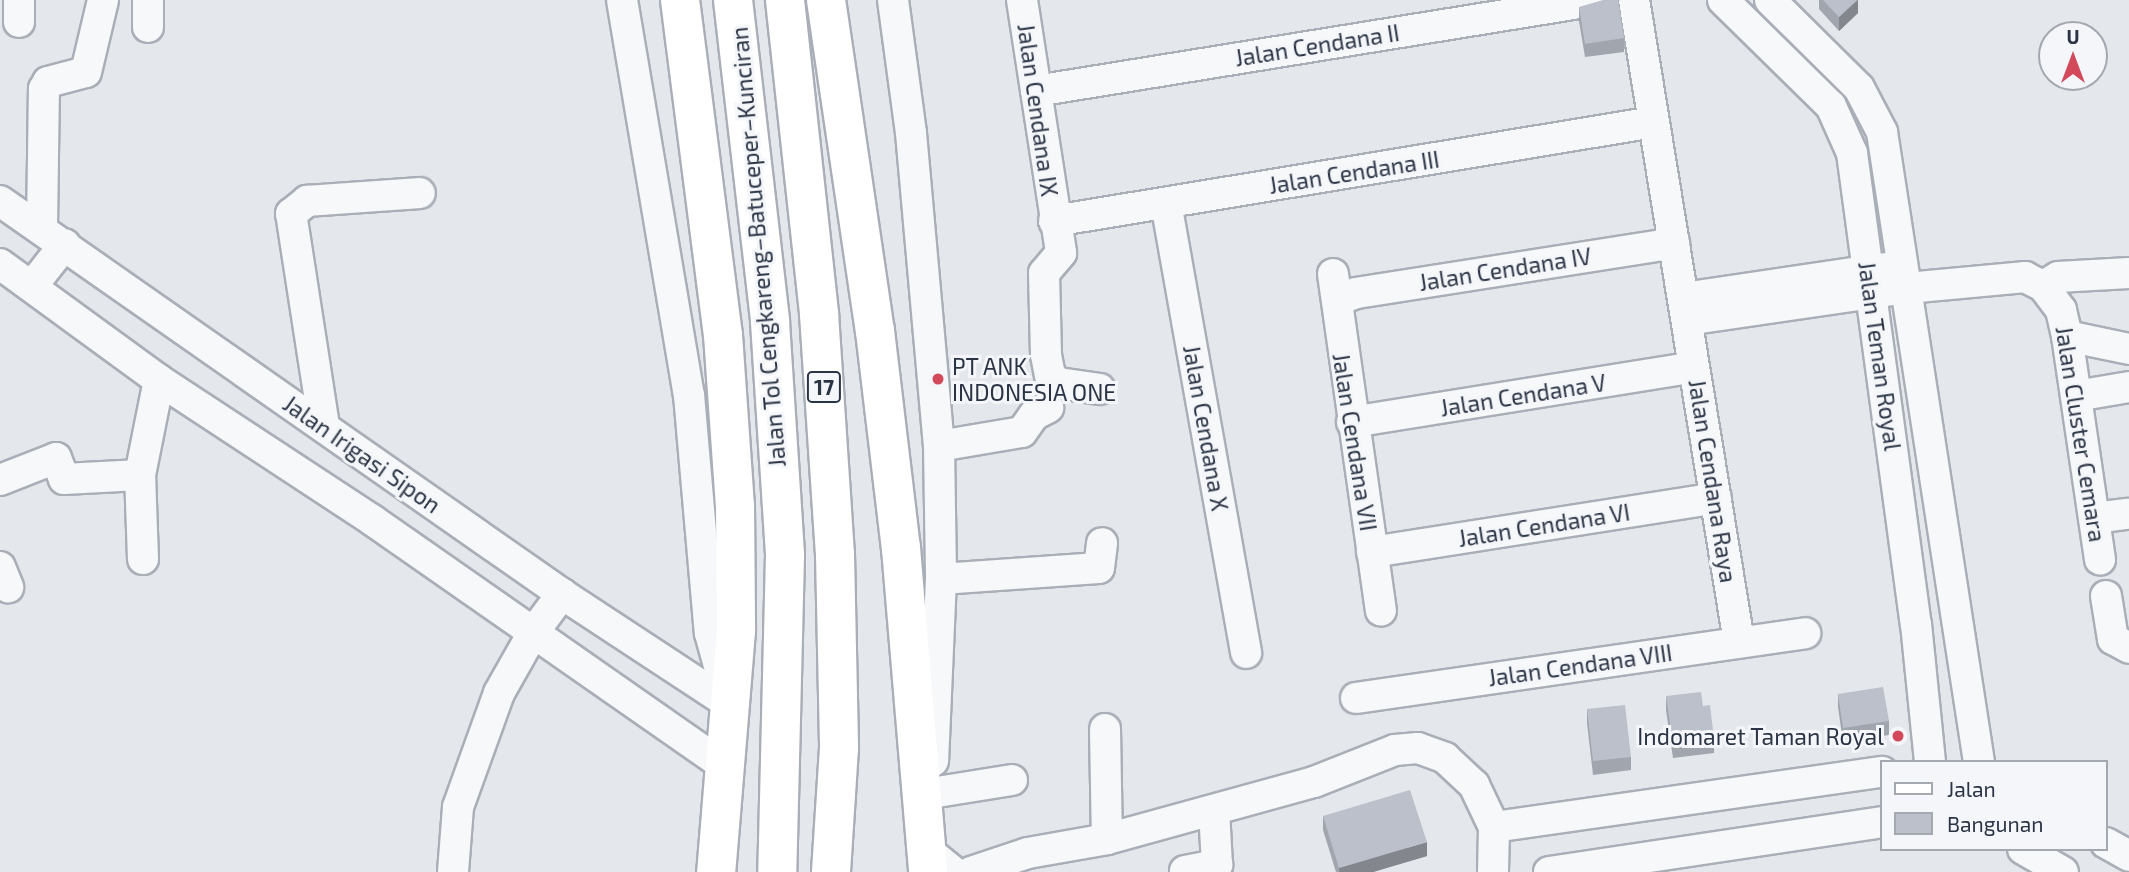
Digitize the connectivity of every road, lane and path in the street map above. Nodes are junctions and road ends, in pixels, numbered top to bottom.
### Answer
1 (103, 0) edge
2 (826, 0) edge
3 (893, 0) edge
4 (1022, 0) edge
5 (1598, 0) edge
6 (1634, 0) edge
7 (1723, 0) edge
8 (1770, 0) edge
9 (624, 4) edge
10 (681, 7) edge
11 (735, 11) edge
12 (788, 14) edge
13 (1036, 91) junction
14 (1654, 121) junction
15 (1887, 149) junction
16 (1852, 153) junction
17 (420, 193) dead end
18 (0, 201) edge
19 (1166, 203) junction
20 (1054, 221) junction
21 (55, 242) junction
22 (1674, 243) junction
23 (0, 264) edge
24 (2129, 273) edge
25 (1905, 277) junction
26 (36, 281) junction
27 (1870, 282) junction
28 (2043, 286) junction
29 (1336, 287) joint
30 (1685, 309) junction
31 (2067, 336) junction
32 (2129, 349) edge
33 (1694, 367) junction
34 (159, 380) junction
35 (2129, 387) edge
36 (1100, 390) dead end
37 (2076, 396) junction
38 (1048, 408) dead end
39 (1352, 422) junction
40 (324, 426) junction
41 (939, 446) junction
42 (140, 475) junction
43 (0, 480) edge
44 (1716, 498) junction
45 (2129, 514) edge
46 (2094, 519) junction
47 (1102, 543) dead end
48 (1372, 552) junction
49 (143, 559) dead end
50 (2100, 560) dead end
51 (942, 579) junction
52 (560, 596) junction
53 (2106, 596) dead end
54 (1381, 611) dead end
55 (534, 631) junction
56 (1805, 633) dead end
57 (2124, 641) edge
58 (1739, 642) junction
59 (1246, 653) dead end
60 (1356, 698) dead end
61 (728, 703) junction
62 (1105, 729) dead end
63 (1930, 760) edge
64 (1970, 760) edge
65 (726, 764) junction
66 (1881, 772) edge
67 (1012, 780) dead end
68 (931, 793) junction
69 (1214, 810) junction
70 (1881, 822) edge
71 (1494, 827) junction
72 (1107, 839) junction
73 (2108, 844) edge
74 (2026, 851) edge
75 (2129, 856) edge
76 (935, 865) edge
77 (1185, 871) edge
78 (453, 872) edge
79 (716, 872) edge
80 (777, 872) edge
81 (831, 872) edge
82 (971, 872) edge
83 (1493, 872) edge
84 (1549, 872) edge
85 (2063, 872) edge

1 - 21 street
2 - 76 main road
3 - 41 street
4 - 13 street, Jalan Cendana IX
5 - 13 street, Jalan Cendana II
6 - 14 street, Jalan Cendana Raya
7 - 16 street, Jalan Teman Royal
8 - 15 street, Jalan Teman Royal
9 - 61 street
10 - 61 main road
11 - 80 main road, Jalan Tol Cengkareng–Batuceper–Kunciran / 17
12 - 81 main road, 17
13 - 20 street, Jalan Cendana IX
14 - 19 street, Jalan Cendana III
14 - 22 street, Jalan Cendana Raya
15 - 16 street
15 - 25 street, Jalan Teman Royal
16 - 27 street, Jalan Teman Royal
17 - 40 street
18 - 21 street, Jalan Irigasi Sipon
19 - 20 street, Jalan Cendana III
19 - 59 street, Jalan Cendana X
20 - 36 street, Jalan Cendana IX
21 - 26 street
21 - 40 street, Jalan Irigasi Sipon
22 - 29 street, Jalan Cendana IV
22 - 30 street, Jalan Cendana Raya
23 - 26 street
24 - 28 street
25 - 27 street
25 - 28 street
25 - 64 street, Jalan Teman Royal
26 - 34 street
27 - 30 street
27 - 63 street, Jalan Teman Royal
28 - 31 street, Jalan Cluster Cemara
29 - 39 street, Jalan Cendana VII
30 - 33 street, Jalan Cendana Raya
31 - 32 street
31 - 37 street, Jalan Cluster Cemara
33 - 39 street, Jalan Cendana V
33 - 44 street, Jalan Cendana Raya
34 - 42 street
34 - 55 street
35 - 37 street
37 - 46 street, Jalan Cluster Cemara
38 - 41 street
39 - 48 street, Jalan Cendana VII
40 - 52 street, Jalan Irigasi Sipon
41 - 51 street
42 - 43 street
42 - 49 street
44 - 48 street, Jalan Cendana VI
44 - 58 street, Jalan Cendana Raya
45 - 46 street
46 - 50 street, Jalan Cluster Cemara
47 - 51 street
48 - 54 street, Jalan Cendana VII
51 - 68 street
52 - 55 street
52 - 61 street, Jalan Irigasi Sipon
53 - 57 street
55 - 65 street
55 - 78 street
56 - 58 street, Jalan Cendana VIII
58 - 60 street, Jalan Cendana VIII
61 - 65 main road
62 - 72 street
65 - 79 main road
66 - 71 street
67 - 68 street
68 - 76 street
69 - 71 street
69 - 72 street
69 - 77 street
70 - 84 street
71 - 83 street
72 - 82 street
73 - 75 street
74 - 85 street

